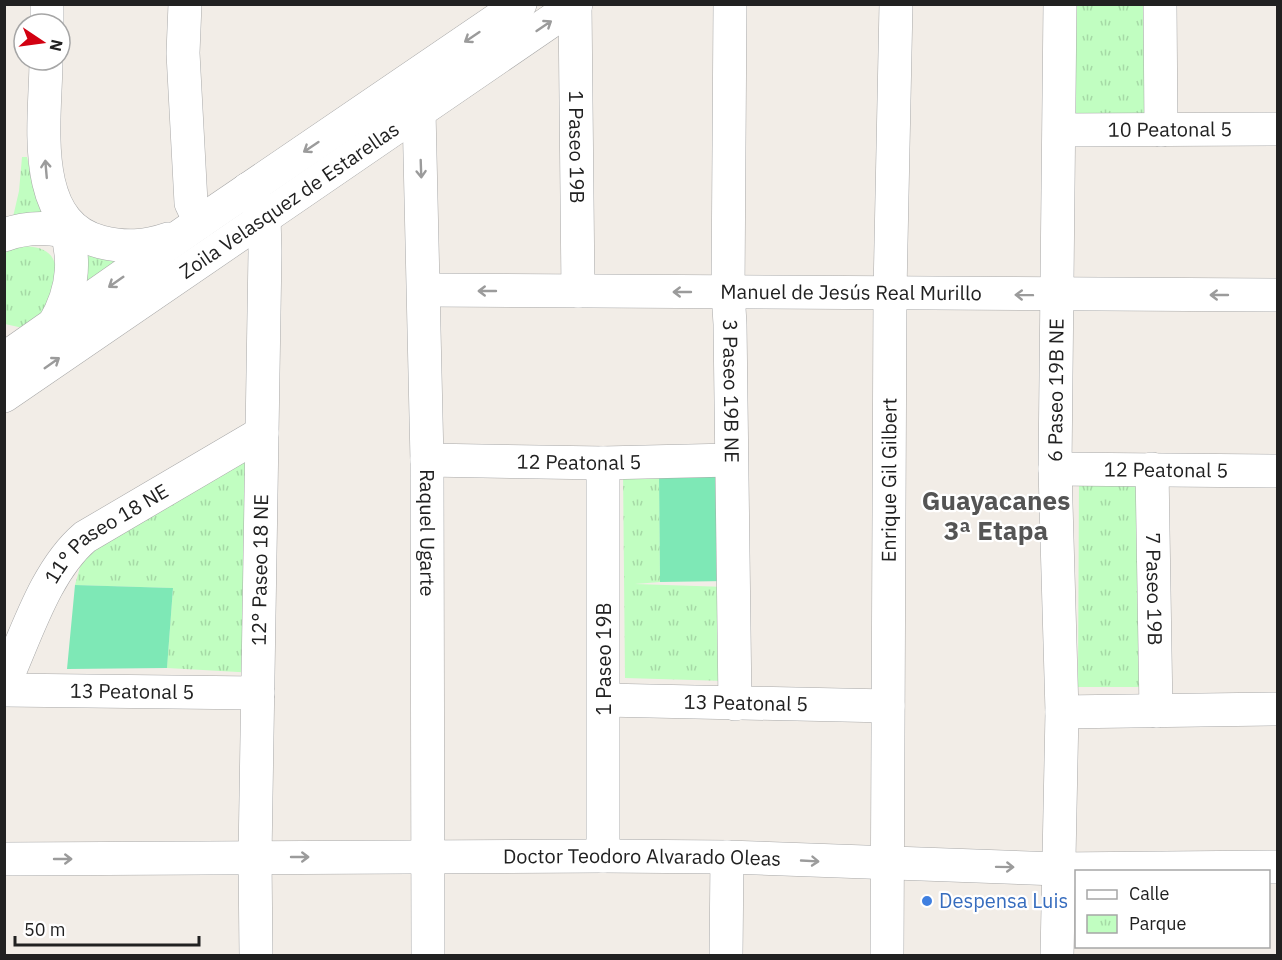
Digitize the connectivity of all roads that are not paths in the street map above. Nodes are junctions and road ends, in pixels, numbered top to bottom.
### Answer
1 (185, 4) edge
2 (520, 4) edge
3 (730, 4) edge
4 (896, 4) edge
5 (1060, 4) edge
6 (1160, 4) edge
7 (576, 5) edge
8 (46, 72) edge
9 (419, 111) junction
10 (1278, 129) edge
11 (1060, 130) junction
12 (1161, 130) junction
13 (256, 203) junction
14 (192, 227) junction
15 (73, 228) junction
16 (4, 235) edge
17 (425, 290) junction
18 (578, 291) junction
19 (728, 292) junction
20 (890, 292) junction
21 (1059, 295) junction
22 (1278, 295) edge
23 (53, 327) junction
24 (4, 340) edge
25 (4, 359) edge
26 (4, 396) edge
27 (262, 433) junction
28 (427, 460) junction
29 (731, 460) junction
30 (603, 462) junction
31 (1055, 469) junction
32 (1152, 469) junction
33 (1278, 471) edge
34 (4, 684) edge
35 (4, 690) edge
36 (258, 693) junction
37 (604, 700) junction
38 (735, 704) junction
39 (888, 706) junction
40 (1278, 709) edge
41 (1156, 711) junction
42 (1062, 712) junction
43 (429, 855) junction
44 (603, 856) junction
45 (255, 857) junction
46 (727, 857) junction
47 (4, 859) edge
48 (887, 865) junction
49 (1278, 867) edge
50 (1058, 869) junction
51 (256, 956) edge
52 (428, 956) edge
53 (726, 956) edge
54 (887, 956) edge
55 (1057, 956) edge

1 - 14 street
2 -> 13 street, Zoila Velasquez de Estarellas
3 - 19 street, 3 Paseo 19B NE
4 - 20 street, Enrique Gil Gilbert
5 - 11 street, 6 Paseo 19B NE
6 - 12 street
9 -> 7 street, Zoila Velasquez de Estarellas
7 - 18 street, 1 Paseo 19B
15 -> 8 street
9 - 13 street, Zoila Velasquez de Estarellas
9 -> 17 street, Raquel Ugarte
10 - 12 street, 10 Peatonal 5
11 - 12 street, 10 Peatonal 5
11 - 21 street, 6 Paseo 19B NE
13 - 14 street, Zoila Velasquez de Estarellas
26 -> 13 street, Zoila Velasquez de Estarellas
13 - 27 street, 12° Paseo 18 NE
14 - 15 street
14 -> 23 street, Zoila Velasquez de Estarellas
15 - 16 street
15 - 23 street
18 -> 17 street, Manuel de Jesús Real Murillo
17 - 28 street, Raquel Ugarte
19 -> 18 street, Manuel de Jesús Real Murillo
19 - 20 street, Manuel de Jesús Real Murillo
19 - 29 street, 3 Paseo 19B NE
21 -> 20 street, Manuel de Jesús Real Murillo
20 - 39 street, Enrique Gil Gilbert
22 -> 21 street, Manuel de Jesús Real Murillo
21 - 31 street, 6 Paseo 19B NE
23 - 24 street
23 - 25 street, Zoila Velasquez de Estarellas
27 - 34 street, 11° Paseo 18 NE
27 - 36 street, 12° Paseo 18 NE
28 - 30 street, 12 Peatonal 5
28 - 43 street, Raquel Ugarte
29 - 30 street, 12 Peatonal 5
29 - 38 street, 3 Paseo 19B NE
30 - 37 street, 1 Paseo 19B
31 - 32 street, 12 Peatonal 5
31 - 42 street, 6 Paseo 19B NE
32 - 33 street, 12 Peatonal 5
32 - 41 street, 7 Paseo 19B
35 - 36 street, 13 Peatonal 5
36 - 45 street, 12° Paseo 18 NE
37 - 38 street, 13 Peatonal 5
37 - 44 street, 1 Paseo 19B
38 - 39 street, 13 Peatonal 5
39 - 48 street, Enrique Gil Gilbert
40 - 41 street
41 - 42 street
42 - 50 street, 6 Paseo 19B NE
43 - 44 street, Doctor Teodoro Alvarado Oleas
45 -> 43 street, Doctor Teodoro Alvarado Oleas
43 - 52 street, Raquel Ugarte
44 - 46 street, Doctor Teodoro Alvarado Oleas
47 -> 45 street, Doctor Teodoro Alvarado Oleas
45 - 51 street, 12° Paseo 18 NE
46 -> 48 street, Doctor Teodoro Alvarado Oleas
46 - 53 street
48 -> 50 street, Doctor Teodoro Alvarado Oleas
48 - 54 street, Enrique Gil Gilbert
49 - 50 street, Doctor Teodoro Alvarado Oleas
50 - 55 street, 6 Paseo 19B NE

